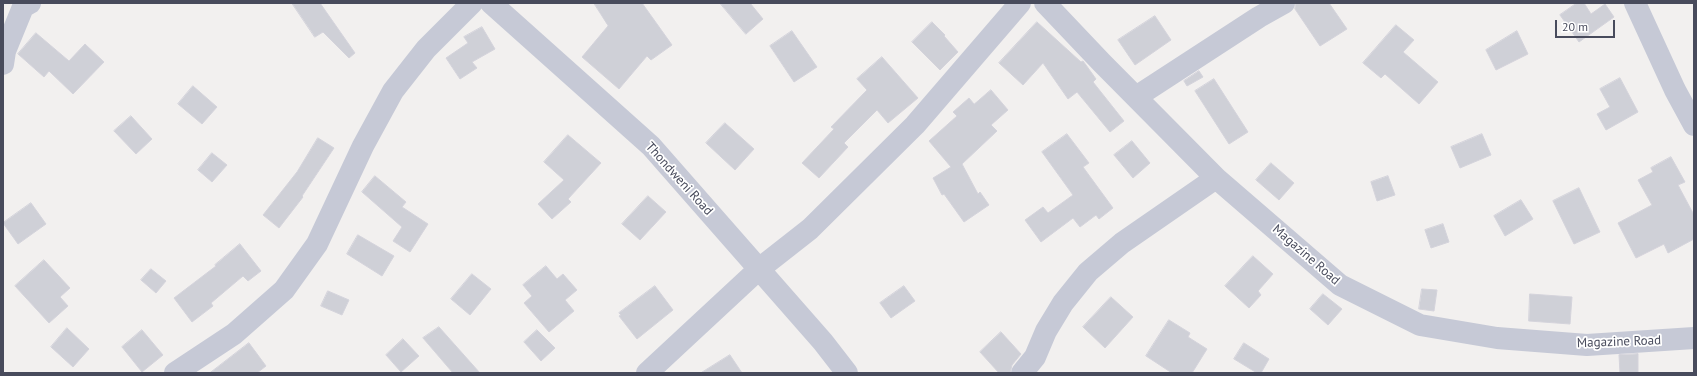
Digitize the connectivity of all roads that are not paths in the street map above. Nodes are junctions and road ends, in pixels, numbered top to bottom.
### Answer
1 (472, 3) edge
2 (491, 3) edge
3 (1020, 3) edge
4 (1045, 3) edge
5 (1284, 3) edge
6 (1635, 3) edge
7 (26, 5) edge
8 (3, 15) edge
9 (3, 64) edge
10 (1136, 97) junction
11 (1694, 125) edge
12 (1216, 178) junction
13 (759, 269) junction
14 (1694, 338) edge
15 (175, 373) edge
16 (646, 373) edge
17 (847, 373) edge
18 (1022, 373) edge

1 - 15 street
2 - 13 street, Thondweni Road
3 - 13 street
4 - 10 street, Magazine Road
5 - 10 street
6 - 11 street
7 - 8 street
7 - 9 street
10 - 12 street, Magazine Road
12 - 14 street, Magazine Road
12 - 18 street
13 - 16 street
13 - 17 street, Thondweni Road

